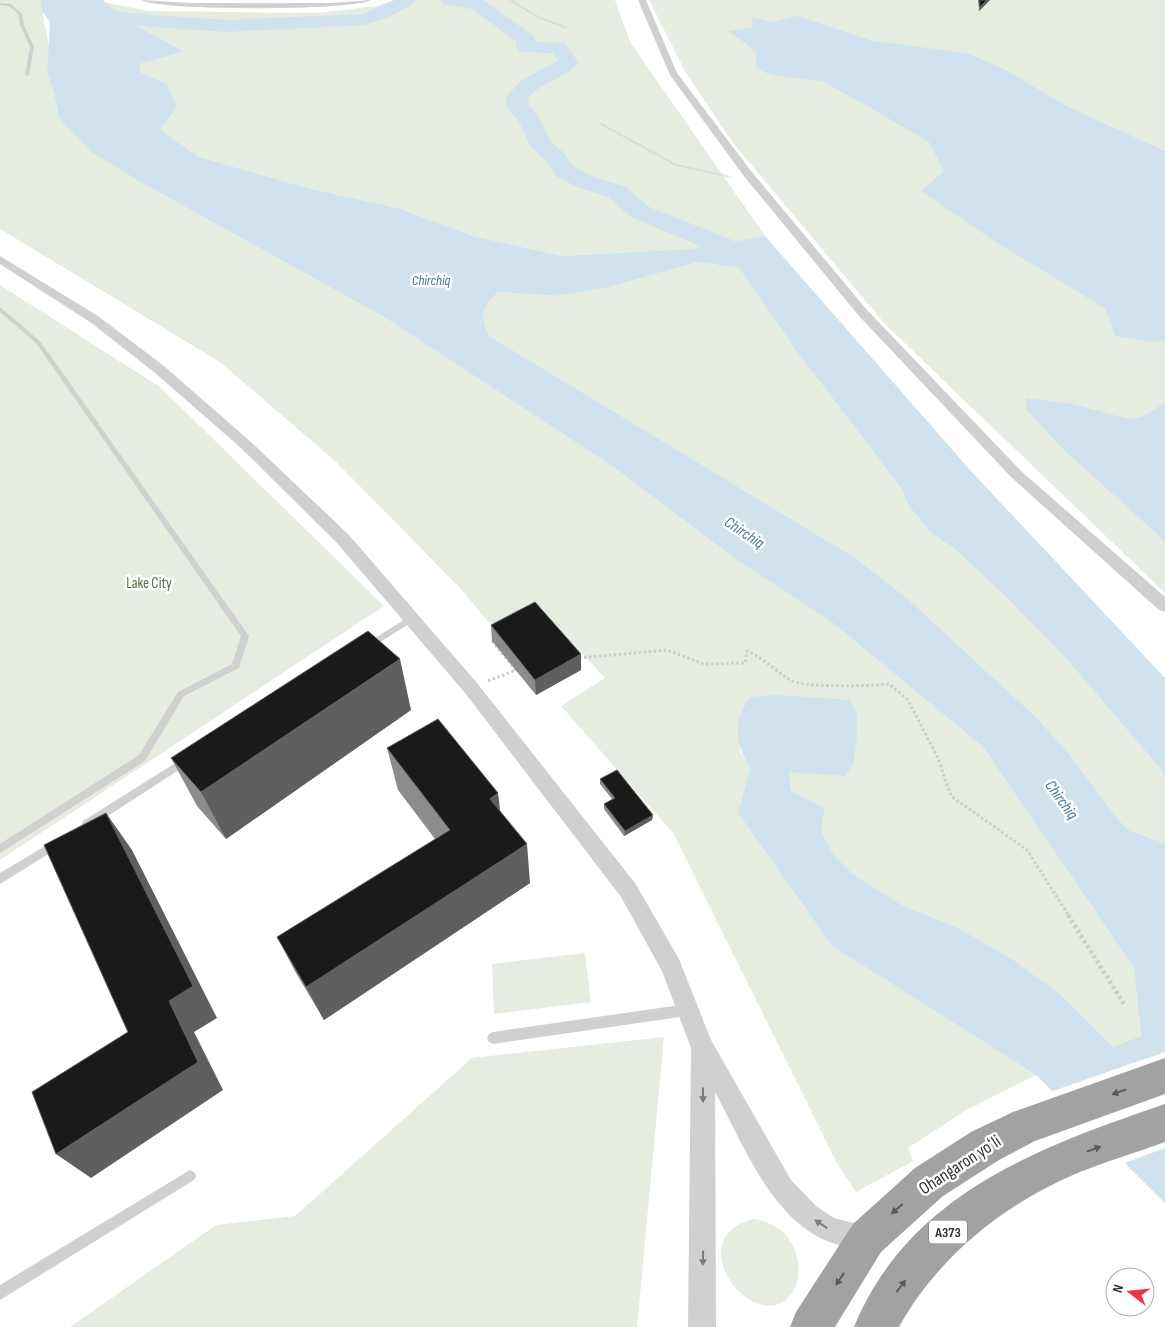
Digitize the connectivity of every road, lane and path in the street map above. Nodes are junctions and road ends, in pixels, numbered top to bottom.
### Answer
1 (144, 0) edge
2 (368, 0) edge
3 (510, 0) edge
4 (642, 0) edge
5 (0, 4) edge
6 (567, 28) dead end
7 (27, 75) dead end
8 (601, 124) dead end
9 (754, 181) junction
10 (0, 259) edge
11 (0, 309) edge
12 (1165, 606) edge
13 (412, 618) junction
14 (501, 637) edge
15 (361, 650) edge
16 (572, 659) edge
17 (471, 688) junction
18 (193, 756) edge
19 (0, 848) edge
20 (0, 879) edge
21 (1124, 1004) dead end
22 (687, 1010) junction
23 (492, 1038) dead end
24 (702, 1047) junction
25 (1165, 1076) edge
26 (1165, 1123) edge
27 (190, 1176) dead end
28 (867, 1238) junction
29 (0, 1293) edge
30 (702, 1327) edge
31 (811, 1327) edge
32 (875, 1327) edge

1 - 2 street
3 - 6 path
4 - 9 street
5 - 7 lane
8 - 9 path
9 - 12 street
10 - 13 street
11 - 19 lane
13 - 15 lane
13 - 17 street
14 - 17 path
16 - 21 path
17 - 22 street
18 - 20 lane
22 - 23 lane
22 - 24 street
28 -> 24 street
24 -> 30 street
25 -> 28 highway, Ohangaron yoʻli
32 -> 26 highway, A373
27 - 29 lane
28 -> 31 highway, Ohangaron yoʻli

